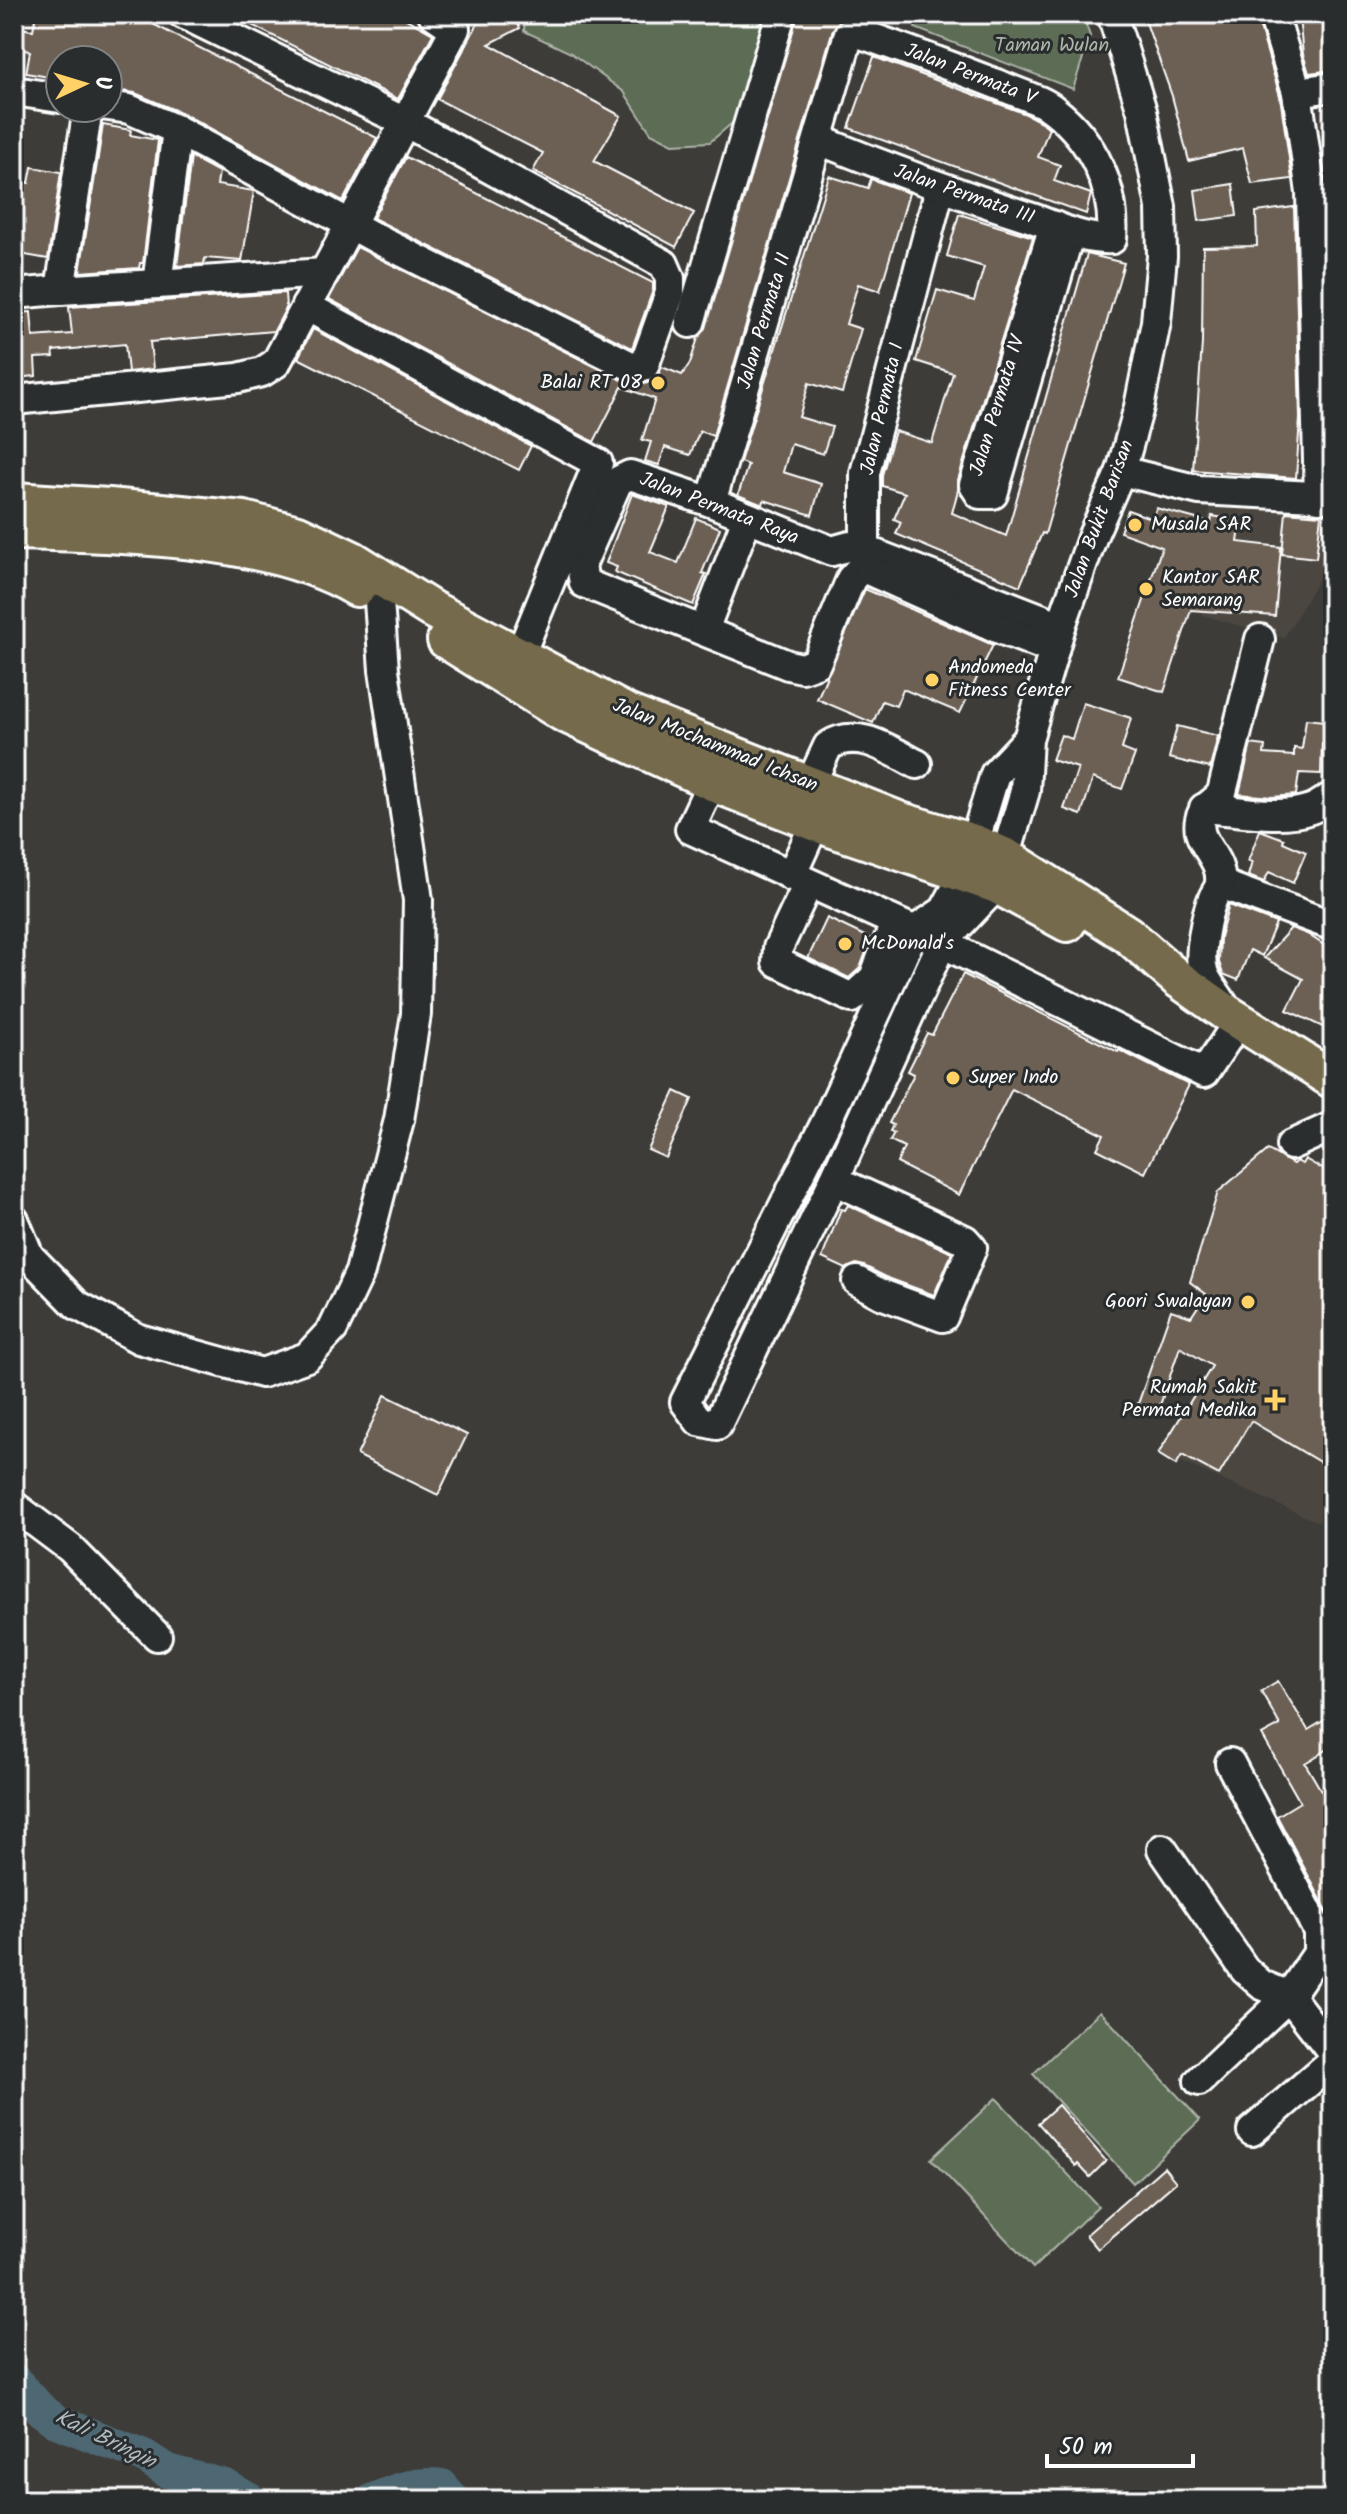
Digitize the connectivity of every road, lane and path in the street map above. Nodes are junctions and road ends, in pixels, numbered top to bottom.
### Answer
1 (183, 14) edge
2 (781, 14) edge
3 (1112, 14) edge
4 (1273, 14) edge
5 (449, 19) edge
6 (1333, 87) edge
7 (14, 91) edge
8 (1297, 92) junction
9 (44, 96) edge
10 (124, 108) edge
11 (405, 122) junction
12 (86, 124) edge
13 (177, 130) junction
14 (819, 140) junction
15 (932, 185) junction
16 (1322, 192) edge
17 (350, 223) junction
18 (1062, 229) junction
19 (1112, 239) joint
20 (324, 273) junction
21 (1322, 276) edge
22 (157, 284) junction
23 (60, 290) junction
24 (14, 294) edge
25 (306, 306) junction
26 (690, 323) dead end
27 (1021, 363) dead end
28 (14, 400) edge
29 (1121, 471) junction
30 (1326, 498) edge
31 (14, 501) edge
32 (711, 502) junction
33 (747, 518) junction
34 (14, 531) edge
35 (852, 560) junction
36 (379, 601) junction
37 (704, 630) junction
38 (1057, 638) junction
39 (1260, 639) dead end
40 (520, 655) junction
41 (569, 699) junction
42 (917, 764) dead end
43 (712, 782) junction
44 (810, 785) junction
45 (1333, 796) edge
46 (1204, 808) junction
47 (815, 823) junction
48 (985, 865) junction
49 (799, 880) junction
50 (1221, 884) junction
51 (1333, 926) edge
52 (904, 927) junction
53 (942, 943) junction
54 (1228, 1024) junction
55 (1333, 1080) edge
56 (1333, 1103) edge
57 (826, 1122) junction
58 (1333, 1126) edge
59 (850, 1140) junction
60 (1291, 1145) dead end
61 (834, 1180) junction
62 (14, 1220) edge
63 (857, 1281) dead end
64 (14, 1506) edge
65 (157, 1636) dead end
66 (1230, 1763) dead end
67 (1162, 1849) dead end
68 (1289, 1996) junction
69 (1333, 2053) edge
70 (1333, 2061) edge
71 (1199, 2081) dead end
72 (1252, 2131) dead end

1 - 11 street
2 - 26 street
3 - 29 street, Jalan Bukit Barisan
4 - 8 street
5 - 11 street
6 - 8 street
7 - 9 street
8 - 16 street
10 - 13 street
11 - 17 street
11 - 17 street
12 - 23 street
13 - 17 street
13 - 22 street
14 - 15 street, Jalan Permata III
14 - 19 street, Jalan Permata V
14 - 32 street, Jalan Permata II
15 - 18 street, Jalan Permata III
15 - 35 street, Jalan Permata I
16 - 21 street
17 - 20 street
18 - 19 street, Jalan Permata III
18 - 27 street, Jalan Permata IV
20 - 22 street
20 - 25 street
21 - 30 street
22 - 23 street
23 - 24 street
25 - 28 street
25 - 40 street
29 - 30 street
29 - 38 street, Jalan Bukit Barisan
31 - 40 main road, Jalan Mochammad Ichsan
32 - 33 street, Jalan Permata Raya
32 - 37 street, Jalan Permata Raya
33 - 35 street, Jalan Permata Raya
33 - 37 street
34 - 36 main road, Jalan Mochammad Ichsan
35 - 37 street, Jalan Permata Raya
35 - 38 street, Jalan Permata Raya
36 - 41 main road, Jalan Mochammad Ichsan
36 - 62 street
38 - 48 street, Jalan Bukit Barisan
39 - 46 street
40 - 41 main road, Jalan Mochammad Ichsan
41 - 43 main road, Jalan Mochammad Ichsan
41 - 44 main road, Jalan Mochammad Ichsan
42 - 44 street
43 - 47 main road, Jalan Mochammad Ichsan
43 - 49 street
44 - 48 main road, Jalan Mochammad Ichsan
45 - 46 street
46 - 50 street
47 - 48 main road, Jalan Mochammad Ichsan
47 - 49 street
48 - 52 street
48 - 53 street
48 - 54 main road, Jalan Mochammad Ichsan
49 - 52 street
49 - 52 street
50 - 51 street
50 - 54 street
52 - 53 street
52 - 57 street
53 - 54 street
53 - 59 street
54 - 55 main road, Jalan Mochammad Ichsan
54 - 56 main road, Jalan Mochammad Ichsan
57 - 59 street
57 - 61 street
58 - 60 street
59 - 61 street
61 - 63 street
64 - 65 street
66 - 68 street
67 - 68 street
68 - 69 street
68 - 71 street
70 - 72 street

